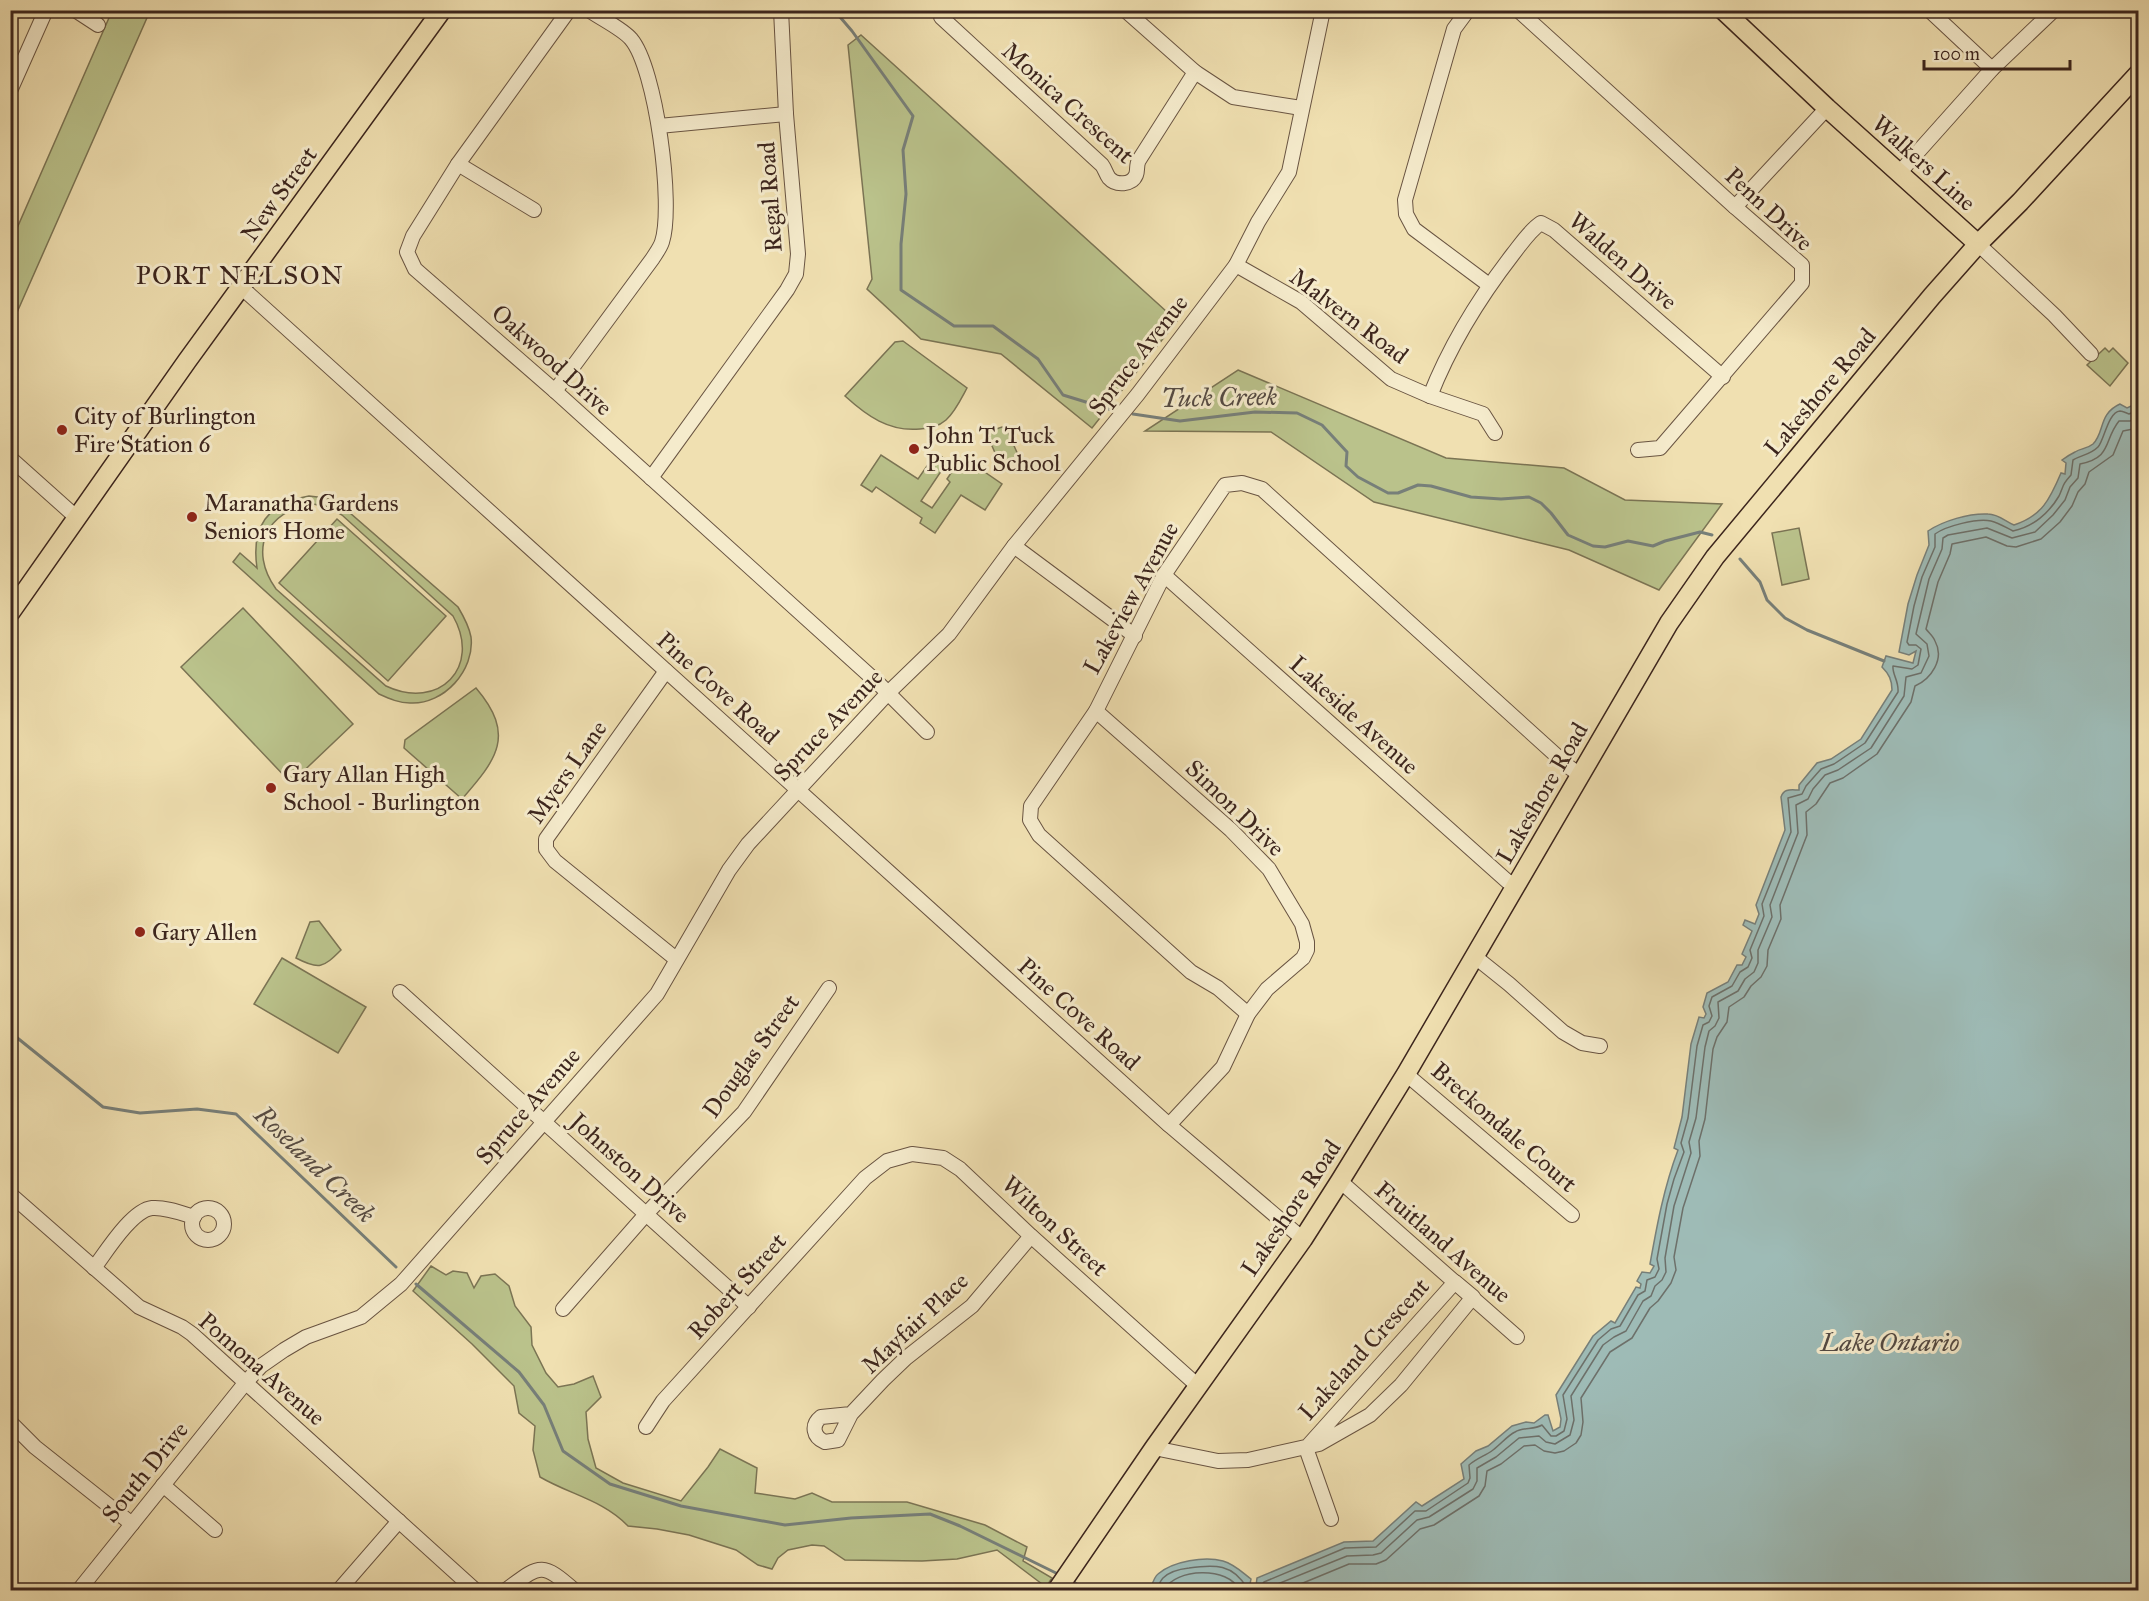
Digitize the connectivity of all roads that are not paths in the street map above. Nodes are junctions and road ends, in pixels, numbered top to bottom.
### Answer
1 (46, 10) edge
2 (75, 10) edge
3 (569, 10) edge
4 (589, 10) edge
5 (781, 10) edge
6 (941, 10) edge
7 (1125, 10) edge
8 (1146, 10) edge
9 (1323, 10) edge
10 (1468, 10) edge
11 (1518, 10) edge
12 (1929, 10) edge
13 (2054, 10) edge
14 (439, 12) edge
15 (1734, 14) edge
16 (1137, 22) junction
17 (98, 25) dead end
18 (1992, 69) junction
19 (1195, 72) junction
20 (2139, 74) edge
21 (10, 91) edge
22 (1301, 108) junction
23 (1827, 108) junction
24 (786, 114) junction
25 (659, 126) junction
26 (458, 164) junction
27 (1900, 172) junction
28 (1735, 207) junction
29 (534, 210) dead end
30 (1978, 244) junction
31 (1236, 265) junction
32 (1489, 285) junction
33 (241, 287) junction
34 (2091, 354) dead end
35 (1723, 376) junction
36 (555, 391) junction
37 (1430, 396) junction
38 (1496, 433) dead end
39 (1638, 450) dead end
40 (10, 458) edge
41 (651, 478) junction
42 (76, 517) junction
43 (1014, 546) junction
44 (1164, 575) junction
45 (10, 613) edge
46 (1135, 636) junction
47 (666, 671) junction
48 (888, 693) junction
49 (1096, 711) junction
50 (927, 732) dead end
51 (1581, 774) junction
52 (797, 789) junction
53 (1516, 885) junction
54 (1474, 956) junction
55 (676, 959) junction
56 (829, 988) dead end
57 (400, 992) dead end
58 (1248, 1014) junction
59 (1600, 1046) dead end
60 (1406, 1074) junction
61 (545, 1121) junction
62 (1169, 1125) junction
63 (865, 1178) joint
64 (1340, 1180) junction
65 (10, 1194) edge
66 (647, 1213) junction
67 (1572, 1215) dead end
68 (194, 1217) dead end
69 (1031, 1236) junction
70 (1303, 1239) junction
71 (94, 1268) junction
72 (1473, 1297) junction
73 (749, 1307) junction
74 (563, 1309) dead end
75 (1516, 1337) dead end
76 (246, 1382) junction
77 (1198, 1386) junction
78 (851, 1414) dead end
79 (10, 1422) edge
80 (646, 1427) dead end
81 (1155, 1448) junction
82 (1306, 1448) junction
83 (163, 1485) junction
84 (1331, 1519) dead end
85 (399, 1521) junction
86 (132, 1524) junction
87 (214, 1530) dead end
88 (79, 1590) edge
89 (339, 1590) edge
90 (475, 1590) edge
91 (506, 1590) edge
92 (574, 1590) edge
93 (1057, 1590) edge

1 - 21 street
2 - 17 street
3 - 26 street, Oakwood Drive
4 - 25 street
5 - 24 street, Regal Road
6 - 19 street, Monica Crescent
7 - 16 street
8 - 16 street
9 - 22 street, Spruce Avenue
10 - 32 street
11 - 28 street, Penn Drive
12 - 18 street
13 - 18 street
14 - 33 main road, New Street
15 - 23 main road, Walkers Line
16 - 19 street
18 - 27 street
19 - 22 street
20 - 30 main road, Lakeshore Road
22 - 31 street, Spruce Avenue
23 - 27 main road, Walkers Line
23 - 28 street
24 - 25 street
24 - 41 street, Regal Road
25 - 36 street
26 - 29 street
26 - 36 street, Oakwood Drive
27 - 30 main road, Walkers Line
28 - 35 street, Penn Drive
30 - 34 street, Walkers Line
30 - 51 main road, Lakeshore Road
31 - 37 street, Malvern Road
31 - 43 street, Spruce Avenue
32 - 35 street, Walden Drive
32 - 37 street, Walden Drive
33 - 42 main road, New Street
33 - 47 street, Pine Cove Road
35 - 39 street, Penn Drive
36 - 41 street, Oakwood Drive
37 - 38 street, Malvern Road
40 - 42 street
41 - 48 street, Oakwood Drive
42 - 45 main road, New Street
43 - 46 street
43 - 48 street, Spruce Avenue
44 - 46 street, Lakeview Avenue
44 - 51 street, Lakeview Avenue
44 - 53 street, Lakeside Avenue
46 - 49 street, Lakeview Avenue
47 - 52 street, Pine Cove Road
47 - 55 street, Myers Lane
48 - 50 street, Oakwood Drive
48 - 52 street, Spruce Avenue
49 - 58 street, Simon Drive
49 - 58 street, Lakeview Avenue
51 - 53 main road, Lakeshore Road
52 - 55 street, Spruce Avenue
52 - 62 street, Pine Cove Road
53 - 54 main road, Lakeshore Road
54 - 59 street
54 - 60 main road, Lakeshore Road
55 - 61 street, Spruce Avenue
56 - 66 street, Douglas Street
57 - 61 street, Johnston Drive
58 - 62 street, Simon Drive
60 - 64 main road, Lakeshore Road
60 - 67 street, Breckondale Court
61 - 66 street, Johnston Drive
61 - 76 street, Spruce Avenue
62 - 70 street, Pine Cove Road
63 - 69 street, Wilton Street
63 - 73 street, Robert Street
64 - 70 main road, Lakeshore Road
64 - 72 street, Fruitland Avenue
65 - 71 street, Pomona Avenue
66 - 73 street, Johnston Drive
66 - 74 street, Douglas Street
68 - 71 street
69 - 77 street, Wilton Street
69 - 78 street, Mayfair Place
70 - 77 main road, Lakeshore Road
71 - 76 street, Pomona Avenue
72 - 75 street, Fruitland Avenue
72 - 82 street, Lakeland Crescent
72 - 82 street, Lakeland Crescent
73 - 80 street, Robert Street
76 - 83 street, South Drive
76 - 85 street, Pomona Avenue
77 - 81 main road, Lakeshore Road
79 - 86 street
81 - 82 street, Lakeland Crescent
81 - 93 main road, Lakeshore Road
82 - 84 street, Lakeland Crescent
83 - 86 street, South Drive
83 - 87 street
85 - 89 street
85 - 90 street, Pomona Avenue
86 - 88 street, South Drive
91 - 92 street

